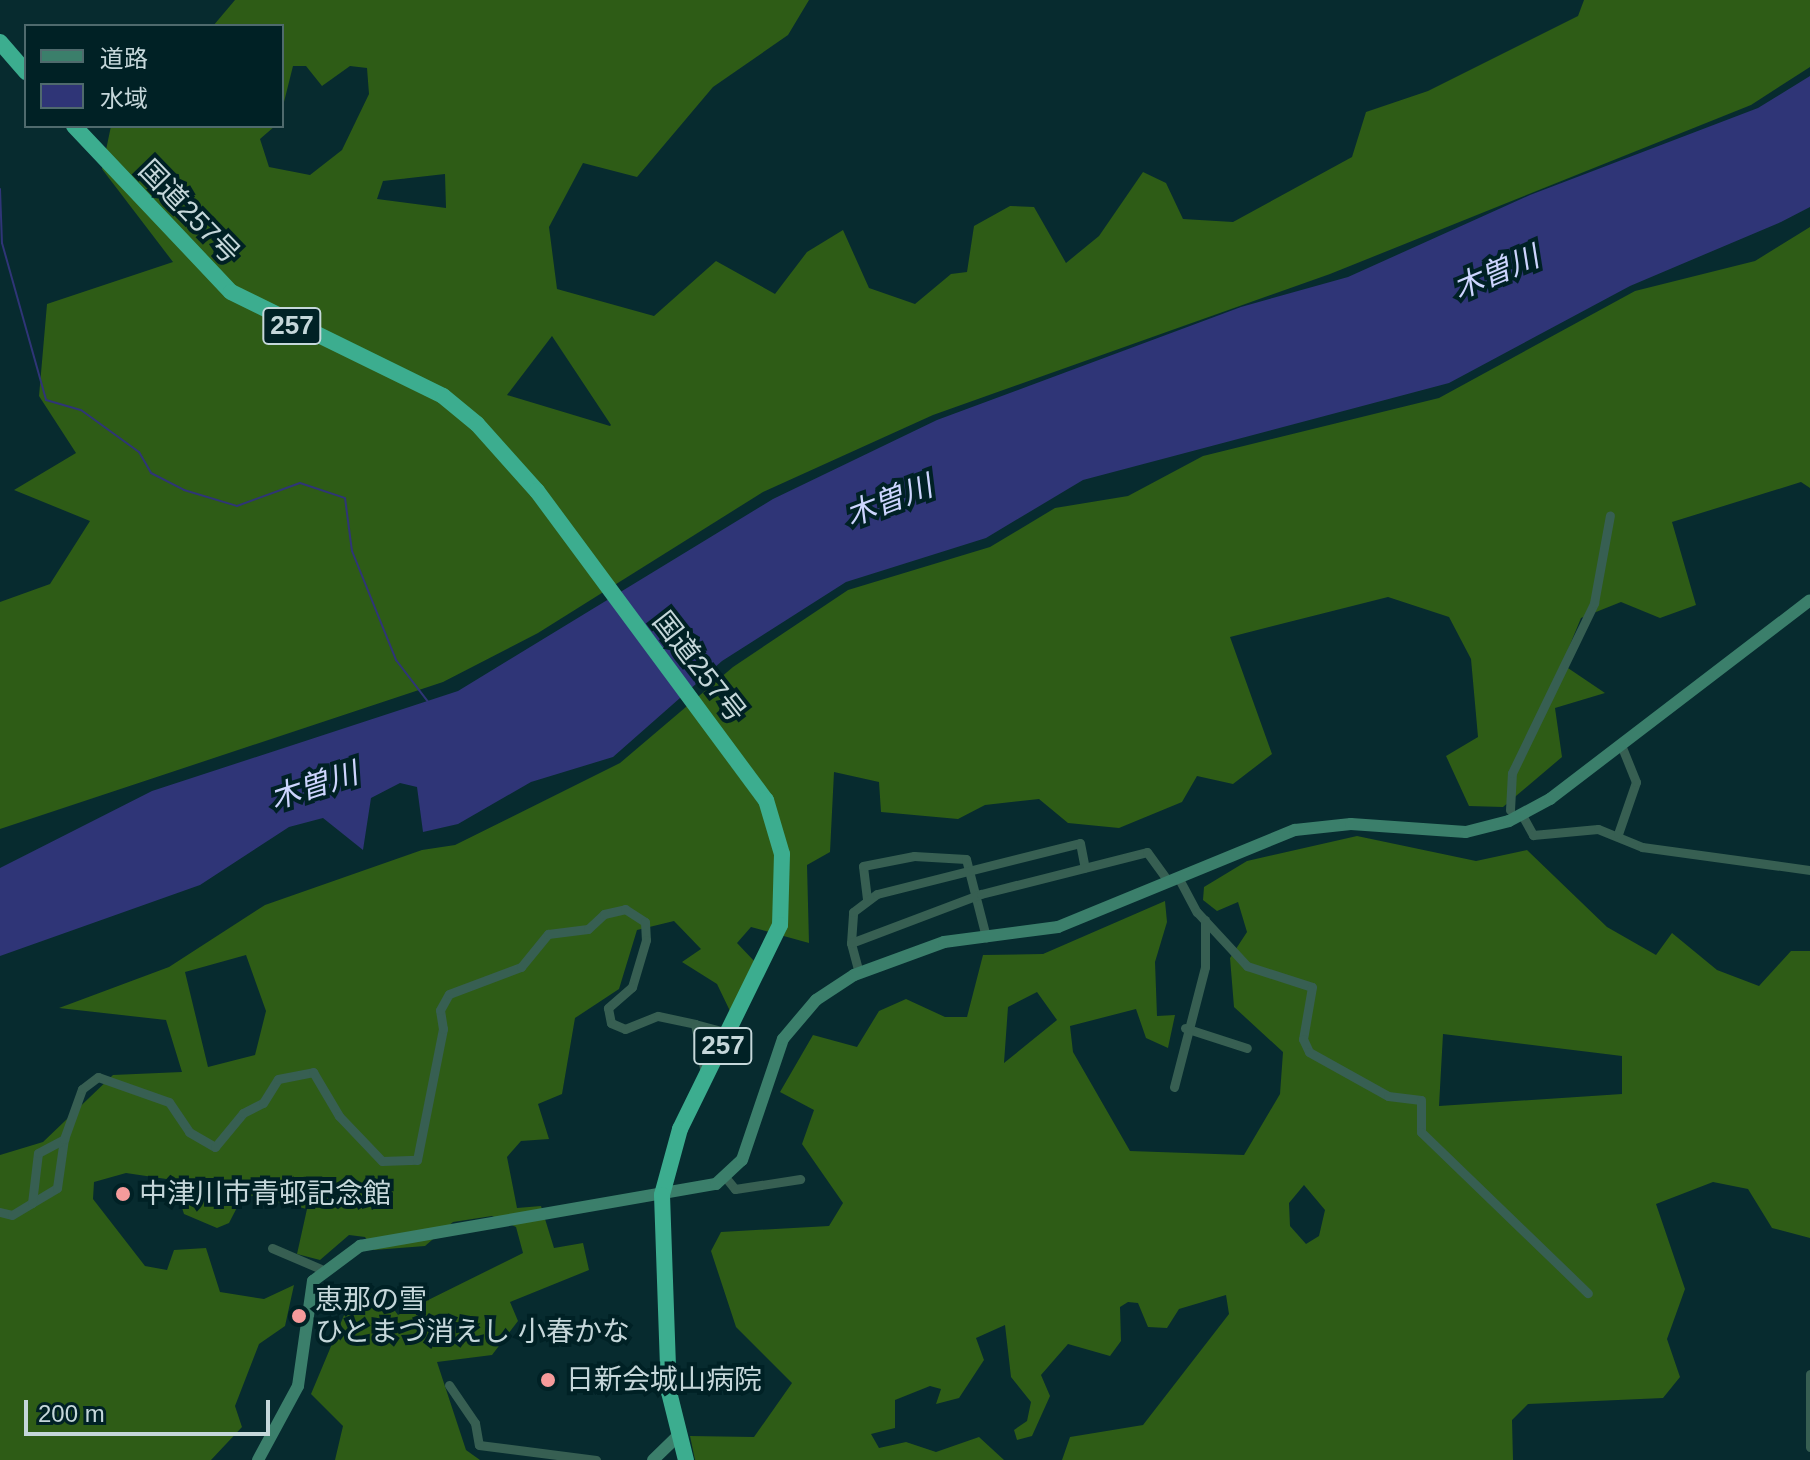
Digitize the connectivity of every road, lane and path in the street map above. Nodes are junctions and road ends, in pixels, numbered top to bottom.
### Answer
1 (0, 42) edge
2 (24, 70) edge
3 (76, 128) edge
4 (1610, 515) dead end
5 (1810, 600) edge
6 (1621, 745) junction
7 (1516, 812) junction
8 (1618, 834) junction
9 (1085, 868) junction
10 (973, 870) junction
11 (1810, 870) edge
12 (1173, 879) junction
13 (981, 894) junction
14 (867, 899) junction
15 (1205, 920) junction
16 (986, 937) junction
17 (851, 943) junction
18 (859, 973) junction
19 (695, 1024) junction
20 (1185, 1028) junction
21 (730, 1033) junction
22 (1247, 1048) dead end
23 (706, 1080) junction
24 (1174, 1087) dead end
25 (64, 1139) junction
26 (726, 1178) junction
27 (800, 1179) dead end
28 (662, 1195) junction
29 (32, 1203) junction
30 (0, 1212) edge
31 (272, 1248) dead end
32 (321, 1269) junction
33 (1588, 1293) dead end
34 (1810, 1374) edge
35 (449, 1385) dead end
36 (678, 1436) junction
37 (1810, 1447) edge
38 (258, 1460) edge
39 (596, 1460) edge
40 (653, 1460) edge
41 (686, 1460) edge

1 - 2 highway
3 - 21 highway, 国道257号 / 257
4 - 7 street
5 - 6 street
6 - 7 street
6 - 8 street
7 - 8 street
7 - 12 street
8 - 11 street
9 - 10 street
9 - 12 street
9 - 13 street
10 - 13 street
10 - 14 street
10 - 14 street
12 - 15 street
12 - 16 street
13 - 16 street
13 - 17 street
14 - 17 street
15 - 20 street
15 - 33 street
16 - 18 street
17 - 18 street
18 - 26 street
19 - 21 street
19 - 23 street
19 - 25 street
20 - 22 street
20 - 24 street
21 - 23 highway, 国道257号 / 257
23 - 28 highway, 国道257号 / 257
25 - 29 street
25 - 29 street
26 - 27 street
26 - 28 street
28 - 32 street
28 - 36 highway, 国道257号 / 257
29 - 30 street
31 - 32 street
32 - 38 street
34 - 37 street
35 - 39 street
36 - 40 street
36 - 41 highway, 国道257号 / 257

